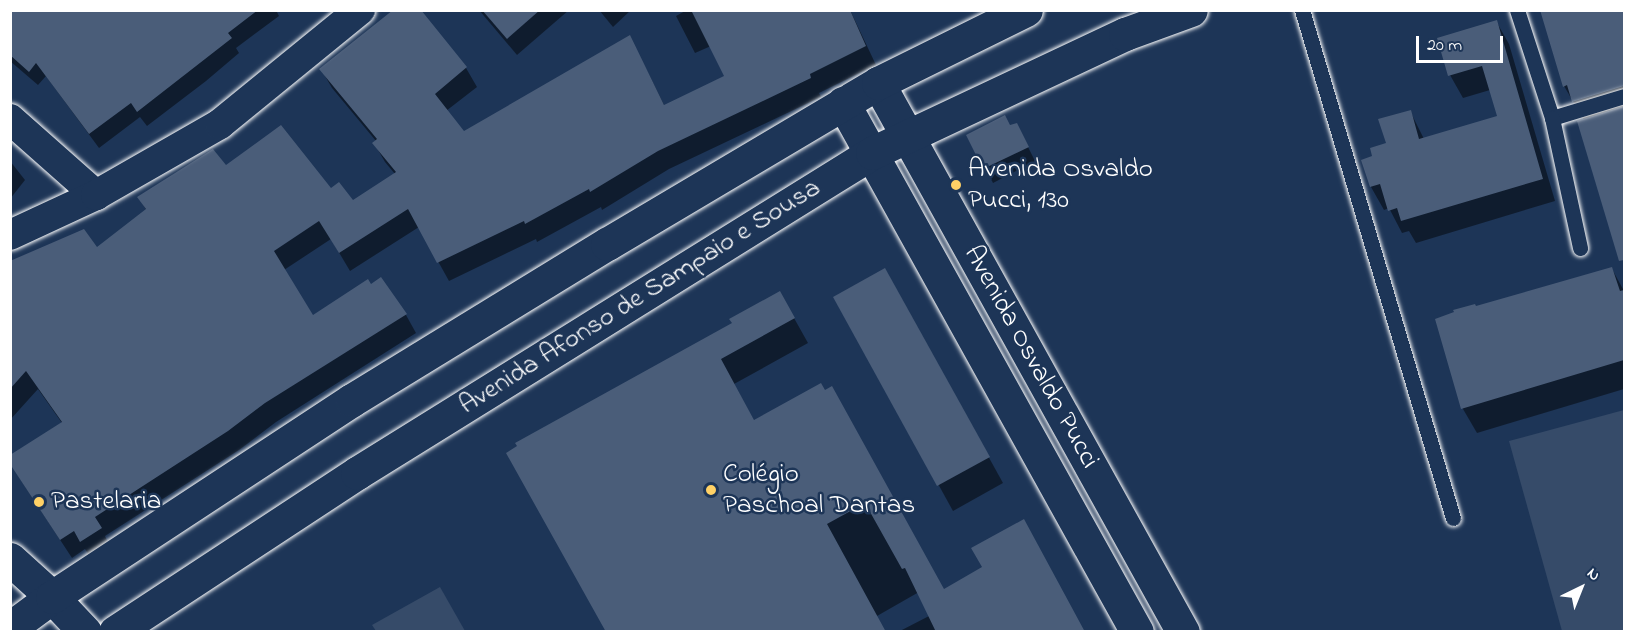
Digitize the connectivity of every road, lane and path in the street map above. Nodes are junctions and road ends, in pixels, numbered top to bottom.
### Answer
1 (1026, 10) edge
2 (1191, 10) edge
3 (1302, 10) edge
4 (1516, 10) edge
5 (353, 12) edge
6 (878, 83) junction
7 (1624, 96) edge
8 (843, 103) junction
9 (1552, 118) junction
10 (10, 119) edge
11 (908, 134) junction
12 (872, 153) junction
13 (96, 195) junction
14 (10, 235) edge
15 (1580, 248) dead end
16 (1453, 518) dead end
17 (10, 559) edge
18 (52, 597) junction
19 (10, 628) edge
20 (85, 632) edge
21 (115, 632) edge
22 (1137, 632) edge
23 (1183, 632) edge

1 - 6 main road
2 - 11 main road, Avenida Afonso de Sampaio e Sousa
3 - 16 lane
4 - 9 lane
5 - 13 street
6 - 8 main road
6 - 11 main road, Avenida Osvaldo Pucci
7 - 9 lane
8 - 12 main road, Avenida Osvaldo Pucci
8 - 18 main road
9 - 15 lane
10 - 13 street
11 - 12 main road, Avenida Afonso de Sampaio e Sousa
11 - 23 main road, Avenida Osvaldo Pucci
12 - 21 main road, Avenida Afonso de Sampaio e Sousa
12 - 22 main road, Avenida Osvaldo Pucci
13 - 14 street
17 - 18 main road
18 - 19 main road
18 - 20 main road

